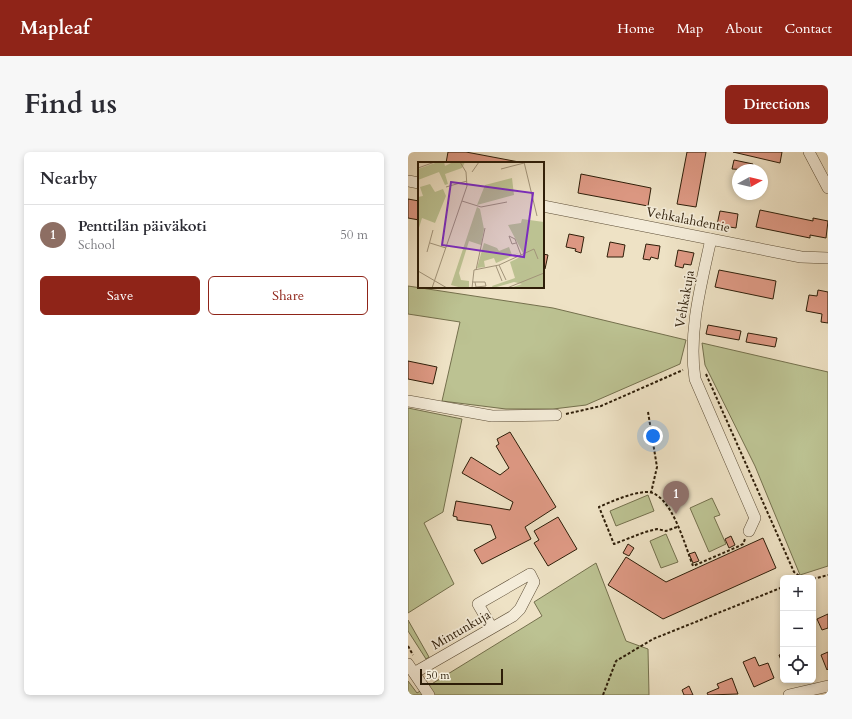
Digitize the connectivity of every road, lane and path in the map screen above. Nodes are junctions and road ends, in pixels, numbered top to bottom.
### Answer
1 (809, 152) edge
2 (408, 181) edge
3 (418, 183) edge
4 (828, 188) edge
5 (544, 206) edge
6 (711, 238) junction
7 (828, 258) edge
8 (693, 364) junction
9 (408, 401) edge
10 (648, 412) dead end
11 (556, 415) joint
12 (651, 493) junction
13 (677, 527) junction
14 (749, 531) joint
15 (798, 575) edge
16 (828, 575) edge
17 (816, 578) edge
18 (780, 588) edge
19 (492, 628) junction
20 (411, 669) edge
21 (828, 686) edge
22 (429, 695) edge
23 (603, 695) edge
24 (790, 695) edge

1 - 4 street
2 - 3 street
5 - 6 street, Vehkalahdentie
6 - 7 street, Vehkalahdentie
6 - 8 street, Vehkakuja
8 - 11 path
8 - 14 street, Vehkakuja
8 - 15 path
9 - 11 street
10 - 12 path
12 - 13 path
12 - 13 path
13 - 14 path
16 - 17 path
18 - 23 path
19 - 19 street, Mintunkuja
19 - 20 street, Mintunkuja
20 - 22 street
21 - 24 street

